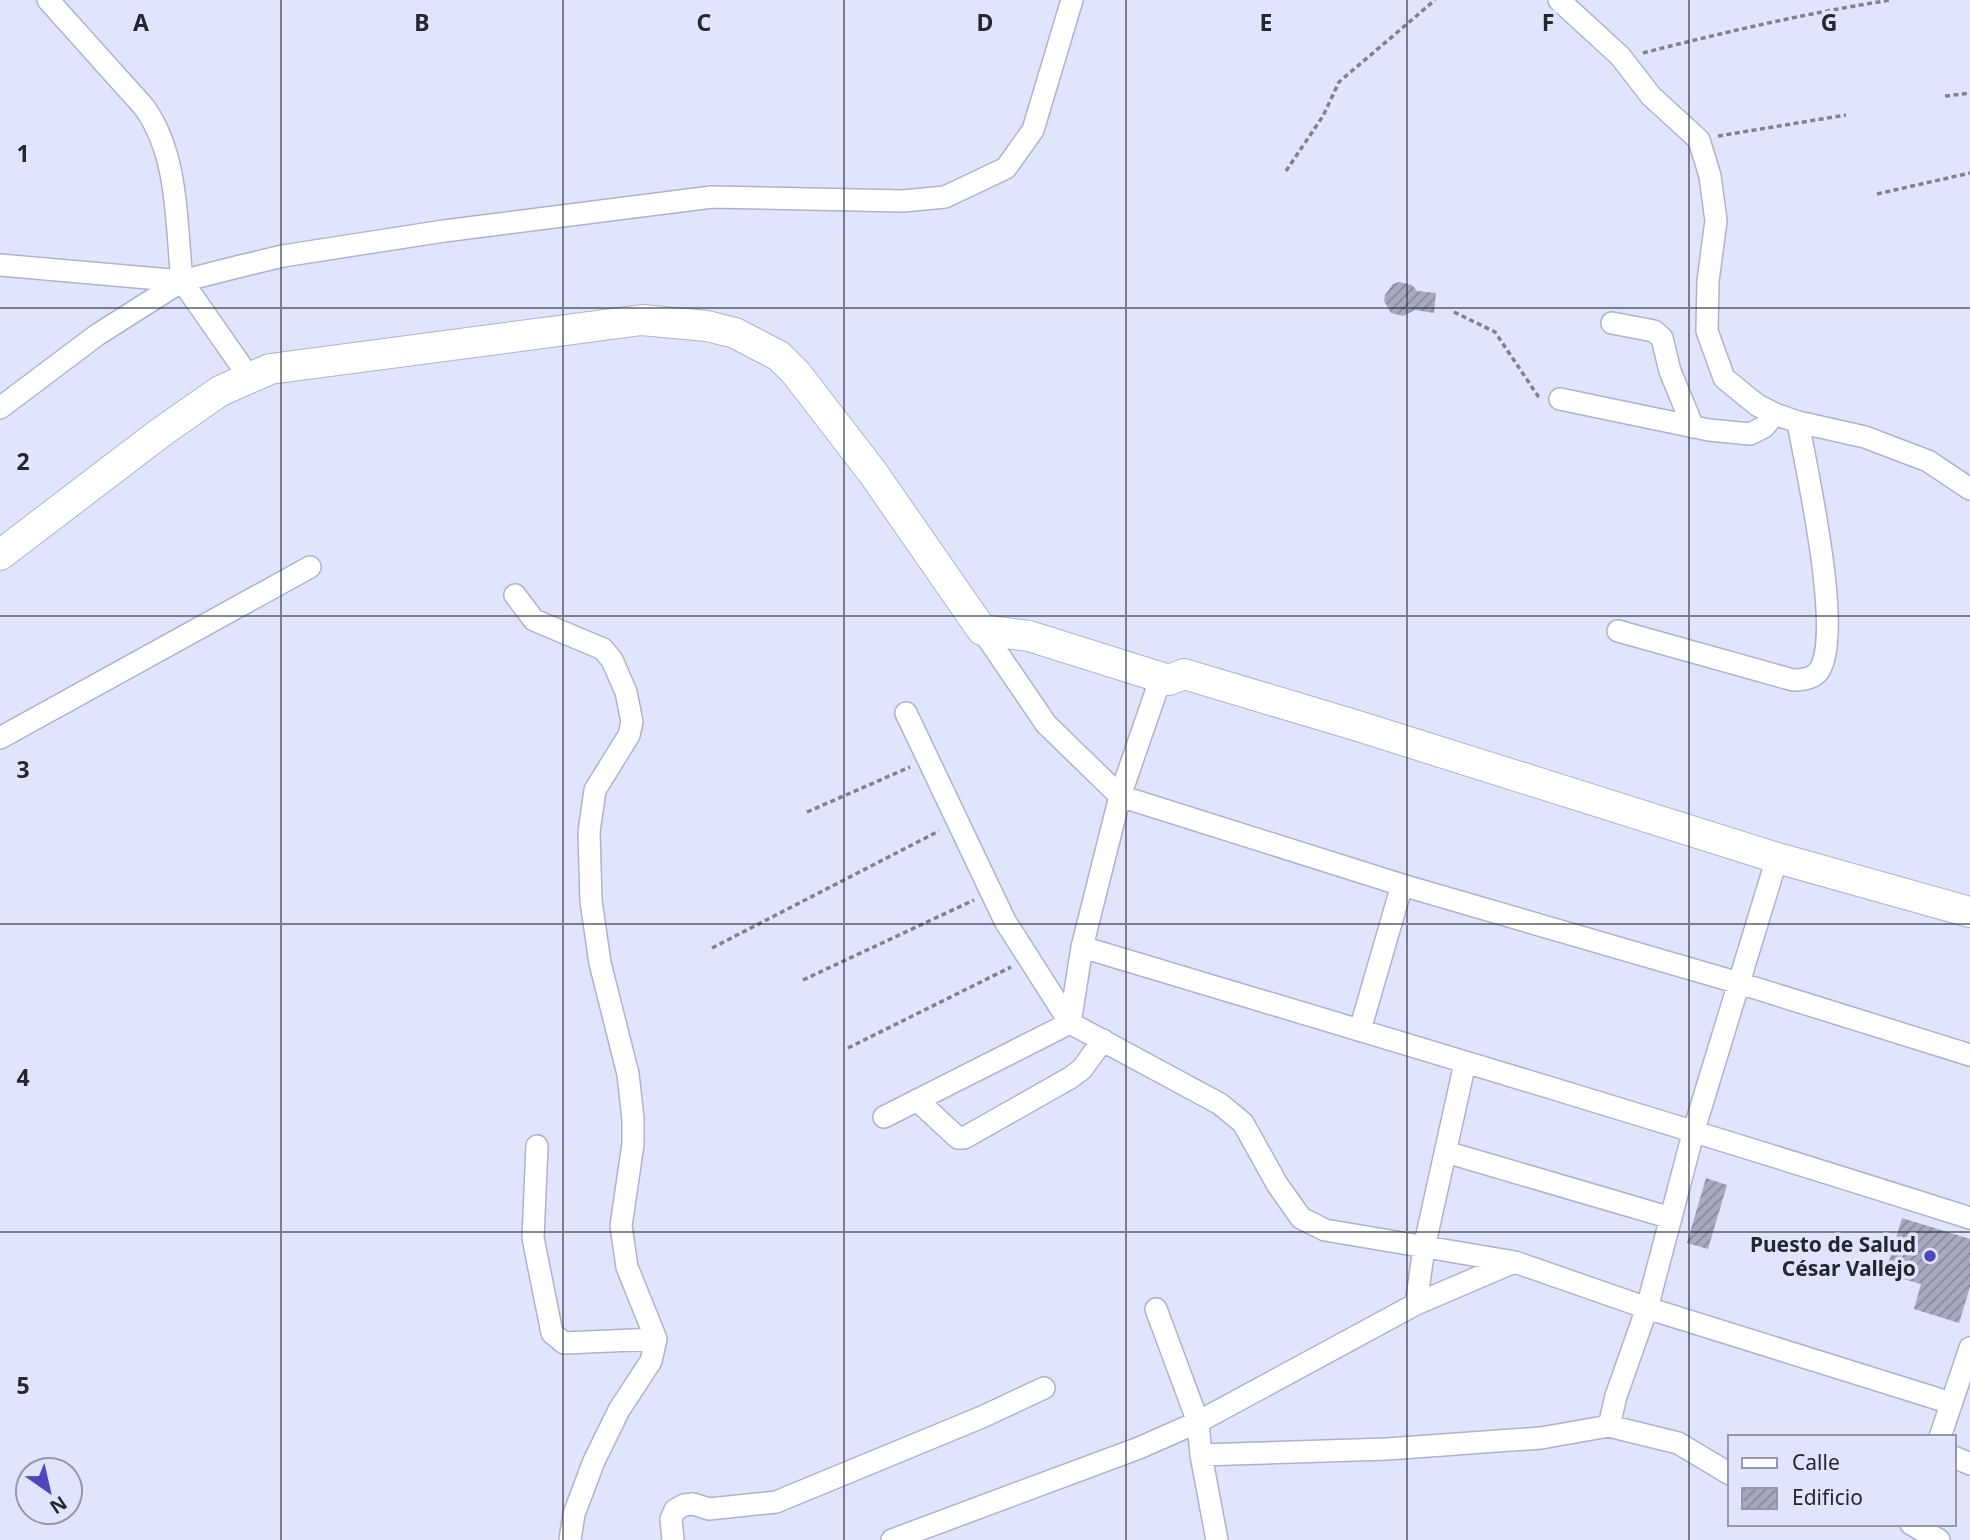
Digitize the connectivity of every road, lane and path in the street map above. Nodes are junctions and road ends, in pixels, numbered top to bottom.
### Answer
1 (48, 0) edge
2 (1072, 0) edge
3 (1435, 0) edge
4 (1559, 0) edge
5 (1891, 0) edge
6 (1620, 56) junction
7 (1970, 93) edge
8 (1945, 96) dead end
9 (1846, 116) dead end
10 (1699, 140) junction
11 (1286, 171) dead end
12 (1970, 173) edge
13 (1877, 194) dead end
14 (0, 265) edge
15 (182, 281) junction
16 (1454, 312) dead end
17 (1612, 323) dead end
18 (249, 377) junction
19 (1538, 396) dead end
20 (1560, 399) dead end
21 (0, 408) edge
22 (1775, 414) junction
23 (1798, 422) junction
24 (1693, 427) junction
25 (1970, 489) edge
26 (0, 555) edge
27 (310, 567) dead end
28 (515, 595) dead end
29 (982, 630) junction
30 (1618, 631) dead end
31 (1169, 680) junction
32 (906, 713) dead end
33 (0, 738) edge
34 (928, 759) junction
35 (1120, 796) junction
36 (807, 812) dead end
37 (957, 822) junction
38 (1777, 858) junction
39 (1402, 885) junction
40 (992, 891) junction
41 (1970, 912) edge
42 (1083, 947) junction
43 (712, 948) dead end
44 (1028, 958) junction
45 (803, 980) dead end
46 (1739, 984) junction
47 (1070, 1023) junction
48 (1360, 1030) junction
49 (1103, 1040) junction
50 (848, 1048) dead end
51 (1970, 1055) edge
52 (1465, 1063) junction
53 (917, 1100) junction
54 (884, 1117) dead end
55 (1694, 1130) junction
56 (537, 1146) dead end
57 (1446, 1153) junction
58 (1970, 1218) edge
59 (1671, 1219) junction
60 (1424, 1248) junction
61 (1516, 1262) junction
62 (1416, 1304) junction
63 (1647, 1308) junction
64 (1156, 1309) dead end
65 (656, 1339) junction
66 (1970, 1348) edge
67 (1966, 1378) edge
68 (1044, 1388) dead end
69 (1951, 1403) junction
70 (1198, 1422) junction
71 (1609, 1426) junction
72 (1941, 1435) edge
73 (1201, 1455) junction
74 (1728, 1473) edge
75 (1915, 1526) edge
76 (570, 1540) edge
77 (673, 1540) edge
78 (892, 1540) edge
79 (1217, 1540) edge
80 (1940, 1540) edge

1 - 15 street
2 - 15 street
3 - 11 path
4 - 6 street
5 - 6 path
6 - 10 street
7 - 8 path
9 - 10 path
10 - 22 street
12 - 13 path
14 - 15 street
15 - 18 street
15 - 21 street
16 - 19 path
17 - 24 street
18 - 26 street
18 - 29 street
20 - 24 street
22 - 23 street
22 - 24 street
23 - 25 street
23 - 30 street
27 - 33 street
28 - 65 street
29 - 31 street
29 - 35 street
31 - 35 street
31 - 38 street
32 - 34 street
34 - 36 path
34 - 37 street
35 - 39 street
35 - 42 street
37 - 40 street
37 - 43 path
38 - 41 street
38 - 46 street
39 - 46 street
39 - 48 street
40 - 44 street
40 - 45 path
42 - 47 street
42 - 48 street
44 - 47 street
44 - 50 path
46 - 51 street
46 - 55 street
47 - 49 street
47 - 53 street
48 - 52 street
49 - 53 street
49 - 60 street
52 - 55 street
52 - 57 street
53 - 54 street
55 - 58 street
55 - 59 street
56 - 65 street
57 - 59 street
57 - 60 street
59 - 63 street
60 - 61 street
60 - 62 street
61 - 62 street
61 - 63 street
62 - 70 street
63 - 69 street
63 - 71 street
64 - 70 street
65 - 76 street
66 - 67 street
67 - 69 street
68 - 77 street
69 - 72 street
70 - 73 street
70 - 78 street
71 - 73 street
71 - 74 street
73 - 79 street
75 - 80 street

